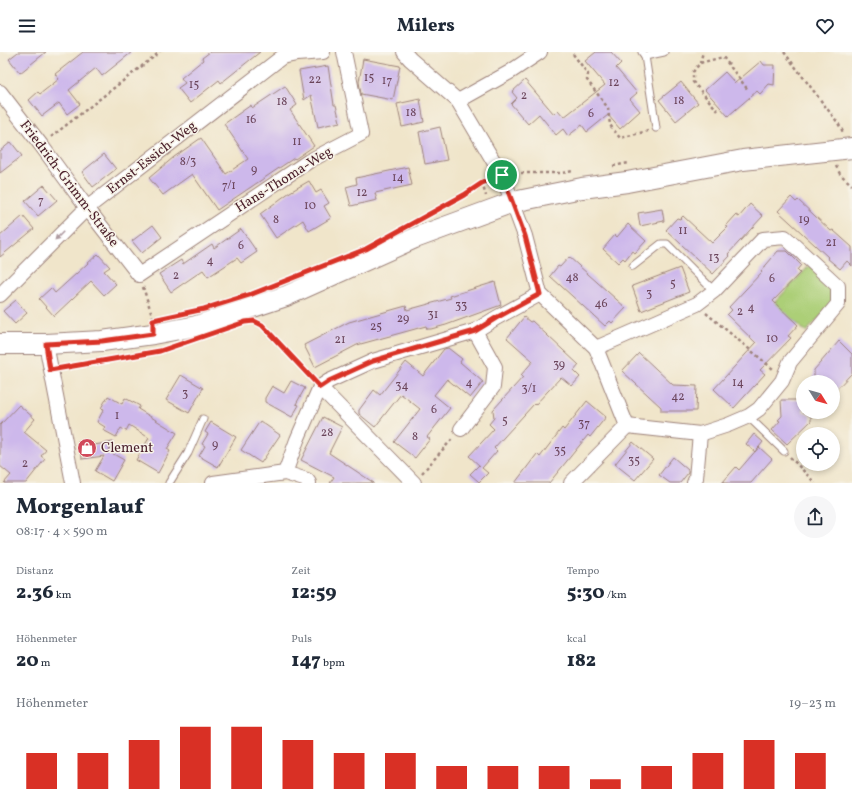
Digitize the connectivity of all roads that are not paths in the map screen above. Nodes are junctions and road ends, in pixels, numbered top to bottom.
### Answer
1 (323, 52) edge
2 (344, 52) edge
3 (404, 52) edge
4 (540, 52) edge
5 (664, 52) edge
6 (644, 54) edge
7 (0, 92) edge
8 (458, 101) junction
9 (656, 128) road end
10 (848, 141) edge
11 (513, 202) junction
12 (87, 208) junction
13 (633, 266) dead end
14 (139, 275) joint
15 (714, 291) junction
16 (0, 294) edge
17 (540, 294) junction
18 (475, 331) junction
19 (0, 344) edge
20 (46, 344) junction
21 (596, 348) junction
22 (320, 387) junction
23 (749, 416) junction
24 (203, 419) dead end
25 (627, 426) junction
26 (461, 429) road end
27 (700, 434) junction
28 (784, 451) road end
29 (285, 473) junction
30 (73, 483) edge
31 (169, 483) edge
32 (213, 483) edge
33 (309, 483) edge
34 (413, 483) edge
35 (571, 483) edge
36 (694, 483) edge

1 - 12 street, Ernst-Essich-Weg
2 - 14 street, Hans-Thoma-Weg
3 - 8 street
4 - 8 street
5 - 6 lane
6 - 9 lane
7 - 12 street, Friedrich-Grimm-Straße
8 - 11 street
10 - 11 main road
11 - 17 street
11 - 20 main road
12 - 14 street, Friedrich-Grimm-Straße
12 -> 16 street, Ernst-Essich-Weg
13 - 15 lane
15 - 21 street
15 - 23 street
17 - 18 street
17 - 21 street
18 - 22 street
18 - 26 street
19 - 20 main road
20 - 30 street
21 - 25 street
22 - 29 street
22 - 34 street
23 - 27 street
23 - 28 lane
24 - 31 lane
25 - 27 street
25 - 35 street
27 - 36 street
29 - 32 street
29 - 33 street

